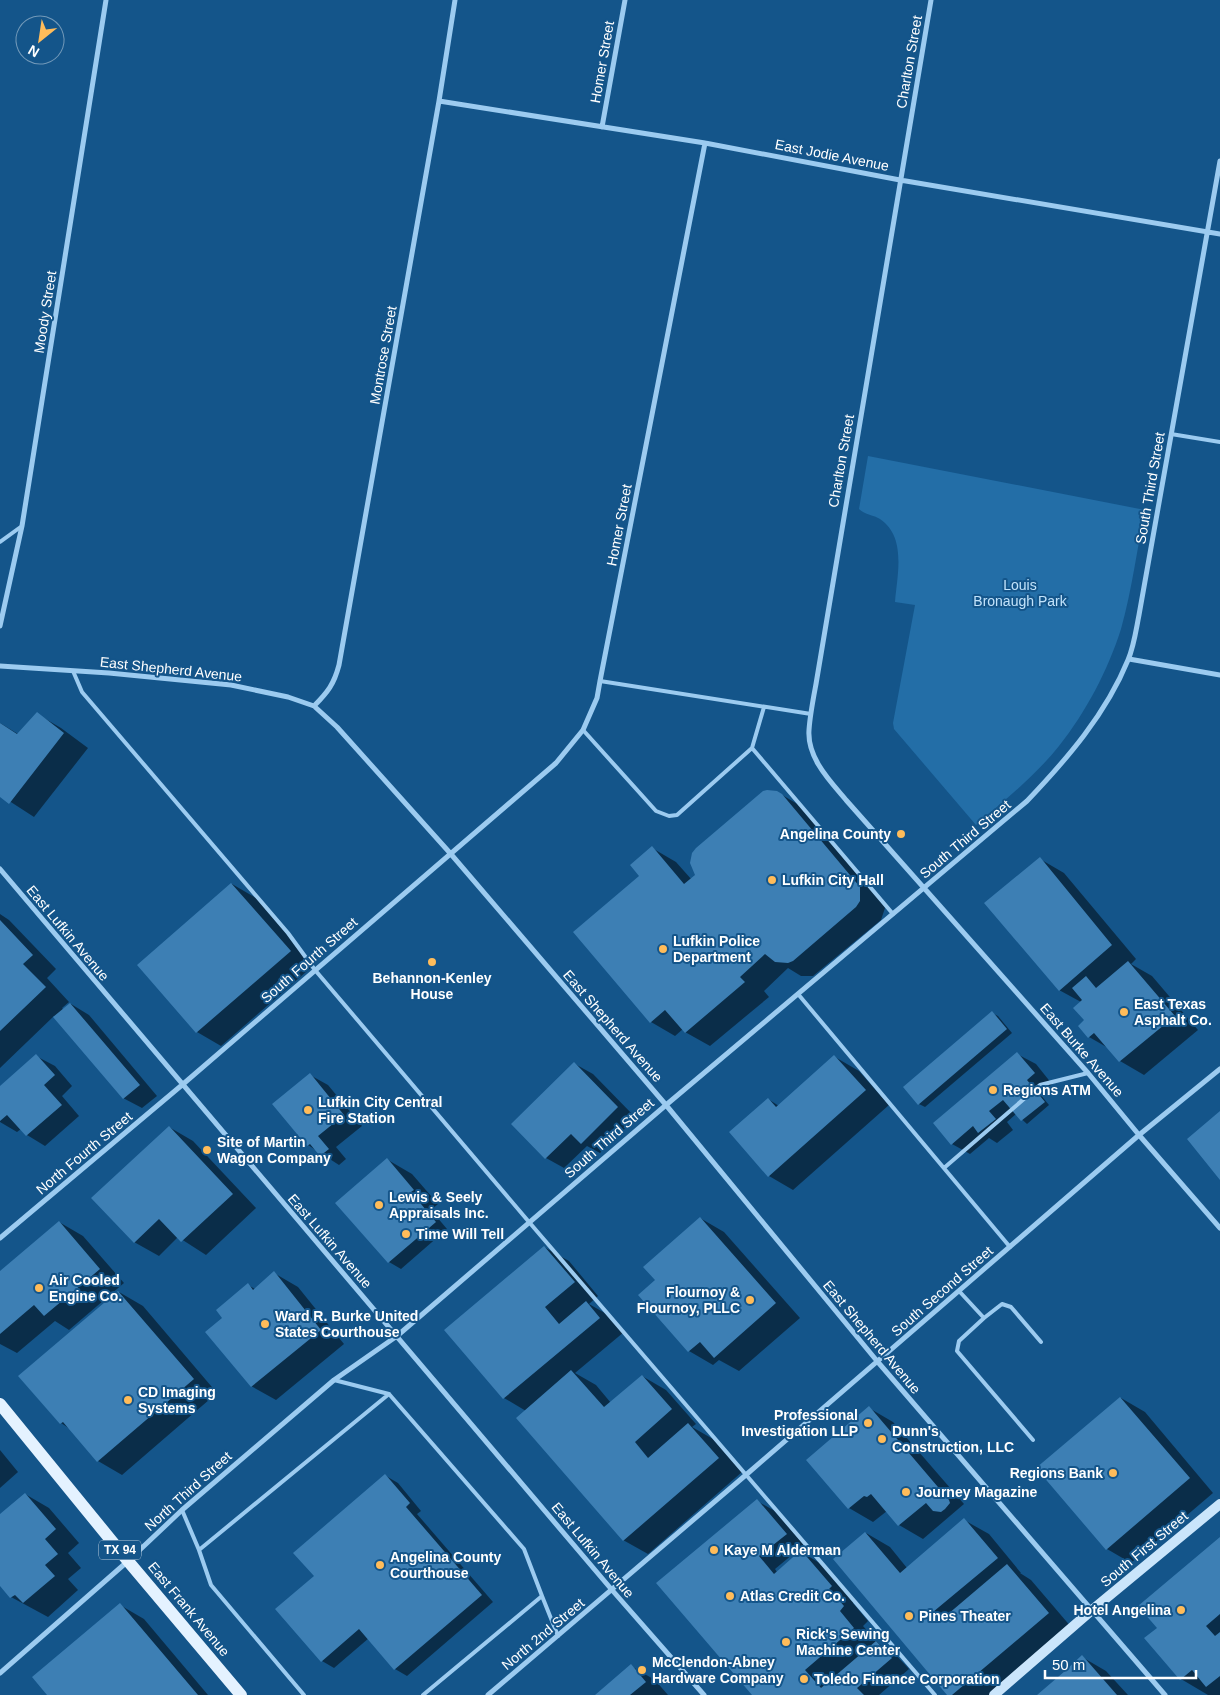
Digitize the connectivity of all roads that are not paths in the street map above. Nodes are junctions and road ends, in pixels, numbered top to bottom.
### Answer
1 (106, 0) edge
2 (455, 0) edge
3 (624, 0) edge
4 (931, 0) edge
5 (439, 101) junction
6 (602, 127) junction
7 (705, 143) junction
8 (1220, 160) edge
9 (900, 180) junction
10 (1207, 232) junction
11 (1220, 234) edge
12 (1172, 434) junction
13 (1220, 442) edge
14 (22, 526) junction
15 (0, 542) edge
16 (0, 626) edge
17 (1129, 659) junction
18 (0, 666) edge
19 (74, 671) junction
20 (1220, 675) edge
21 (600, 681) junction
22 (314, 706) junction
23 (764, 707) junction
24 (811, 714) junction
25 (583, 730) junction
26 (752, 748) junction
27 (450, 853) junction
28 (0, 869) edge
29 (925, 888) junction
30 (894, 914) junction
31 (315, 970) junction
32 (798, 994) junction
33 (1220, 1069) edge
34 (1088, 1073) junction
35 (182, 1085) junction
36 (666, 1105) junction
37 (1139, 1135) junction
38 (944, 1168) junction
39 (529, 1222) junction
40 (1220, 1228) edge
41 (0, 1238) edge
42 (1010, 1247) junction
43 (959, 1291) junction
44 (984, 1318) junction
45 (397, 1336) junction
46 (1041, 1342) dead end
47 (877, 1361) junction
48 (334, 1380) junction
49 (389, 1394) junction
50 (0, 1404) edge
51 (1033, 1440) dead end
52 (747, 1474) junction
53 (1220, 1504) edge
54 (182, 1510) junction
55 (199, 1550) junction
56 (128, 1561) junction
57 (612, 1590) junction
58 (542, 1596) junction
59 (1092, 1610) junction
60 (558, 1636) junction
61 (0, 1673) edge
62 (241, 1695) edge
63 (304, 1695) edge
64 (423, 1695) edge
65 (488, 1695) edge
66 (704, 1695) edge
67 (935, 1695) edge
68 (994, 1695) edge
69 (1165, 1695) edge

1 - 14 street, Moody Street
2 - 5 street, Montrose Street
3 - 6 street, Homer Street
4 - 9 street, Charlton Street
5 - 6 street, East Jodie Avenue
5 - 22 street, Montrose Street
6 - 7 street, East Jodie Avenue
7 - 9 street, East Jodie Avenue
7 - 21 street, Homer Street
8 - 10 street, South Third Street
9 - 10 street, East Jodie Avenue
9 - 24 street, Charlton Street
10 - 11 street, East Jodie Avenue
10 - 12 street, South Third Street
12 - 13 lane
12 - 17 street, South Third Street
14 - 15 lane
14 - 16 street, Moody Street
17 - 20 street
17 - 29 street, South Third Street
18 - 19 street, East Shepherd Avenue
19 - 22 street, East Shepherd Avenue
19 - 31 lane
21 - 23 lane
21 - 25 street, Homer Street
22 - 27 street, East Shepherd Avenue
23 - 24 lane
23 - 26 lane
24 - 29 street, Charlton Street
25 - 26 lane
25 - 27 street, Homer Street
26 - 30 lane
27 - 31 street, South Fourth Street
27 - 36 street, East Shepherd Avenue
28 - 35 street, East Lufkin Avenue
29 - 30 street, South Third Street
29 - 34 street, East Burke Avenue
30 - 32 street, South Third Street
31 - 35 street, South Fourth Street
31 - 39 lane
32 - 36 street, South Third Street
32 - 38 lane
33 - 37 street, South Second Street
34 - 37 street, East Burke Avenue
34 - 38 lane
35 - 41 street, North Fourth Street
35 - 45 street, East Lufkin Avenue
36 - 39 street, South Third Street
36 - 47 street, East Shepherd Avenue
37 - 40 street, East Burke Avenue
37 - 42 street, South Second Street
38 - 42 lane
39 - 45 street, South Third Street
39 - 52 lane
42 - 43 street, South Second Street
43 - 44 lane
43 - 47 street, South Second Street
44 - 46 lane
44 - 51 lane
45 - 48 street, North Third Street
45 - 57 street, East Lufkin Avenue
47 - 52 street, South Second Street
47 - 59 street, East Shepherd Avenue
48 - 49 lane
48 - 54 street, North Third Street
49 - 55 lane
49 - 58 lane
50 - 56 main road, East Frank Avenue / TX 94
52 - 57 street, South Second Street
52 - 67 lane
53 - 59 main road, South First Street
54 - 55 lane
54 - 56 street, North Third Street
55 - 63 lane
56 - 61 street, North Third Street
56 - 62 main road, East Frank Avenue / TX 94
57 - 60 street, North 2nd Street
57 - 66 street, East Lufkin Avenue
58 - 60 lane
58 - 64 lane
59 - 68 main road, South First Street
59 - 69 street, East Shepherd Avenue
60 - 65 street, North 2nd Street

